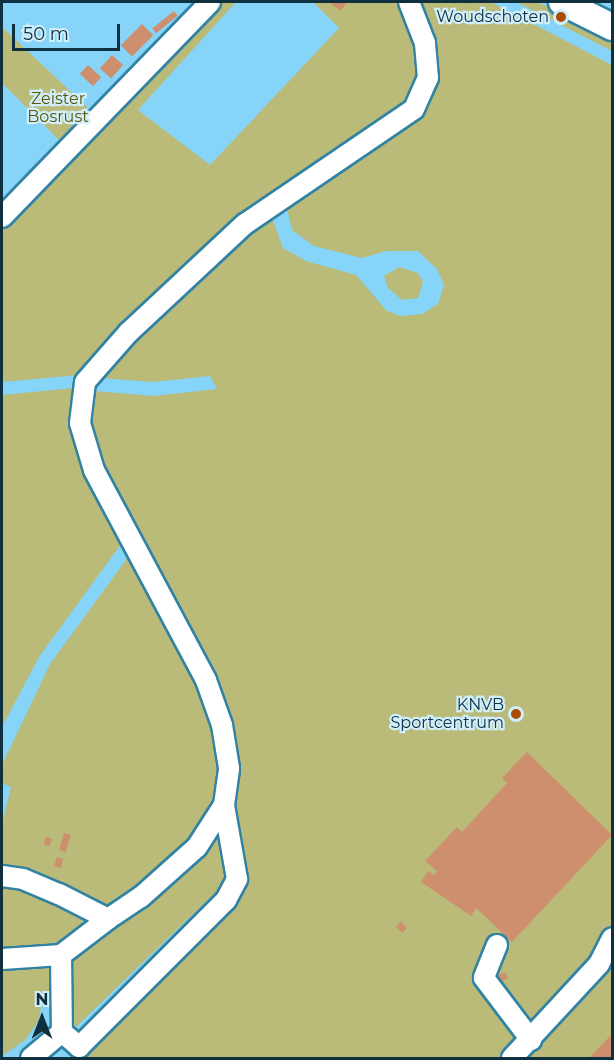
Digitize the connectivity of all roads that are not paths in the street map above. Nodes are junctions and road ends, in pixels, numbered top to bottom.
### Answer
1 (210, 2) edge
2 (409, 2) edge
3 (562, 2) edge
4 (612, 27) edge
5 (2, 217) edge
6 (224, 805) junction
7 (2, 876) edge
8 (108, 919) junction
9 (612, 939) edge
10 (497, 945) dead end
11 (60, 955) junction
12 (2, 959) edge
13 (62, 1032) junction
14 (531, 1040) junction
15 (31, 1059) edge
16 (512, 1059) edge

1 - 5 street
2 - 6 street
3 - 4 main road
6 - 8 street
6 - 13 street
7 - 8 street
8 - 11 street
9 - 14 street
10 - 14 street
11 - 12 street
11 - 13 street
13 - 15 street
14 - 16 street

